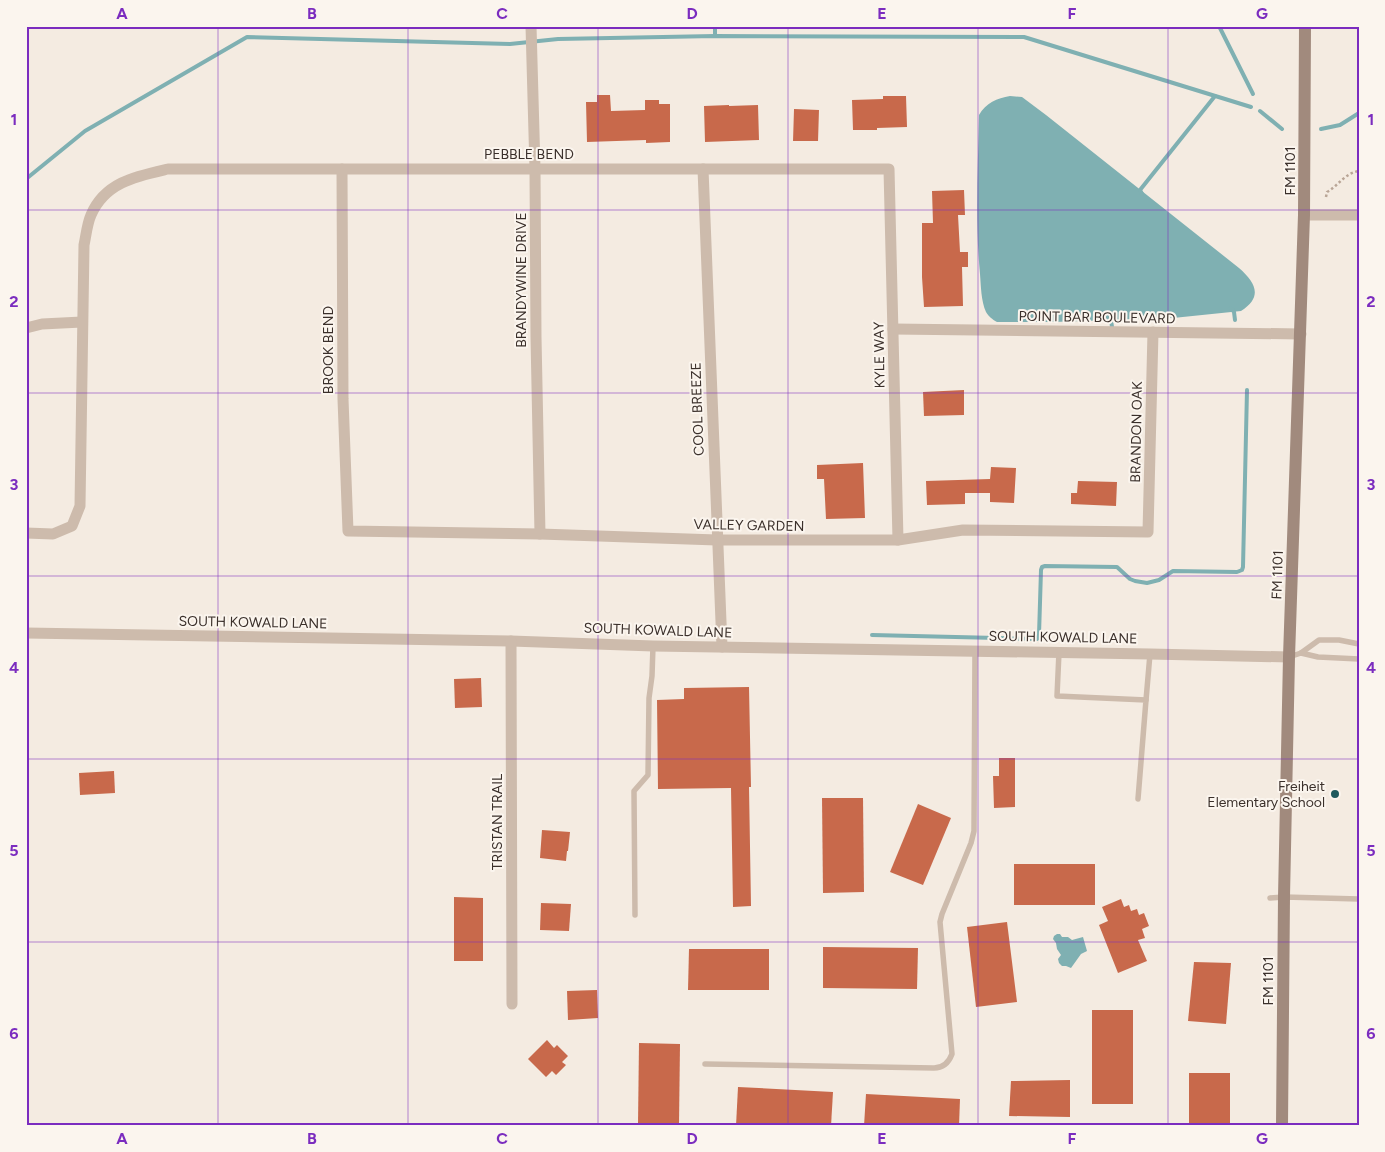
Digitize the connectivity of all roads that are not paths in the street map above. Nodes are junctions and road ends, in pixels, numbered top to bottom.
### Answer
1 (531, 26) edge
2 (1305, 26) edge
3 (342, 169) junction
4 (535, 169) junction
5 (704, 169) junction
6 (890, 169) joint
7 (1304, 215) junction
8 (1359, 215) edge
9 (82, 322) junction
10 (26, 328) edge
11 (893, 329) junction
12 (1153, 332) junction
13 (1301, 334) junction
14 (348, 531) joint
15 (1148, 532) joint
16 (26, 533) edge
17 (540, 534) junction
18 (717, 540) junction
19 (898, 540) junction
20 (26, 633) edge
21 (511, 641) junction
22 (1359, 644) edge
23 (653, 646) junction
24 (722, 647) junction
25 (975, 651) junction
26 (1059, 652) junction
27 (1150, 654) junction
28 (1295, 656) junction
29 (1359, 660) edge
30 (1146, 700) junction
31 (1138, 800) dead end
32 (1284, 897) junction
33 (1270, 898) dead end
34 (1359, 899) edge
35 (635, 915) dead end
36 (512, 1004) dead end
37 (705, 1064) dead end
38 (1282, 1126) edge

1 - 4 street, BRANDYWINE DRIVE
2 - 7 main road, FM 1101 / FM 1101
3 - 4 street, PEBBLE BEND
3 - 9 street, PEBBLE BEND
3 - 14 street, BROOK BEND
4 - 5 street, PEBBLE BEND
4 - 17 street, BRANDYWINE DRIVE
5 - 6 street, PEBBLE BEND
5 - 18 street, COOL BREEZE
6 - 11 street, KYLE WAY
7 - 8 street
7 - 13 main road, FM 1101 / FM 1101
9 - 10 street
9 - 16 street, PEBBLE BEND
11 - 12 street, POINT BAR BOULEVARD
11 - 19 street, KYLE WAY
12 - 13 street, POINT BAR BOULEVARD
12 - 15 street, BRANDON OAK
13 - 28 main road, FM 1101 / FM 1101
14 - 17 street, VALLEY GARDEN
15 - 19 street, VALLEY GARDEN
17 - 18 street, VALLEY GARDEN
18 - 19 street, VALLEY GARDEN
18 - 24 street, COOL BREEZE
20 - 21 street, SOUTH KOWALD LANE
21 - 23 street, SOUTH KOWALD LANE
21 - 36 street, TRISTAN TRAIL
22 - 28 lane
23 - 24 street, SOUTH KOWALD LANE
23 - 35 lane
24 - 25 street, SOUTH KOWALD LANE
25 - 26 street, SOUTH KOWALD LANE
25 - 37 lane
26 - 27 street, SOUTH KOWALD LANE
26 - 30 lane
27 - 28 street, SOUTH KOWALD LANE
27 - 30 lane
28 - 29 lane
28 - 32 main road, FM 1101 / FM 1101
30 - 31 lane
32 - 33 lane
32 - 34 lane
32 - 38 main road, FM 1101 / FM 1101

